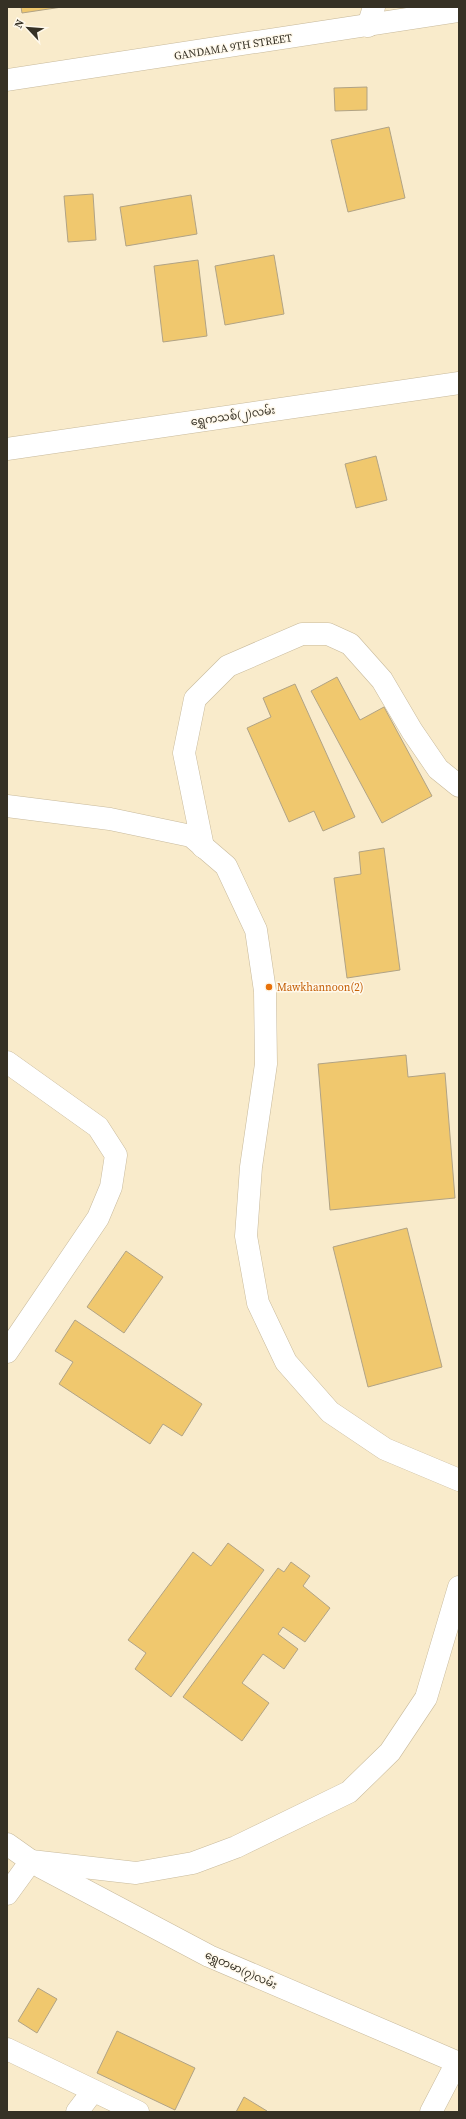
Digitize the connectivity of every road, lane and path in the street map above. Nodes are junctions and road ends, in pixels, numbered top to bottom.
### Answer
1 (459, 11) edge
2 (371, 17) edge
3 (7, 80) edge
4 (459, 383) edge
5 (7, 449) edge
6 (459, 786) edge
7 (7, 806) edge
8 (203, 846) junction
9 (7, 1062) edge
10 (7, 1352) edge
11 (459, 1480) edge
12 (459, 1587) edge
13 (7, 1844) edge
14 (31, 1861) junction
15 (7, 1894) edge
16 (7, 2049) edge
17 (458, 2063) edge
18 (93, 2091) junction
19 (76, 2112) edge
20 (138, 2112) edge
21 (431, 2112) edge

1 - 2 street, GANDAMA 9TH STREET
2 - 3 street, GANDAMA 9TH STREET
4 - 5 street, ရွှေကသစ်(၂)လမ်း
6 - 8 street
7 - 8 street
8 - 11 street
9 - 10 street
12 - 14 street
13 - 14 street, ရွှေတမာ(၇)လမ်း
14 - 15 street
14 - 17 street, ရွှေတမာ(၇)လမ်း
16 - 18 street
17 - 21 street
18 - 19 street
18 - 20 street

